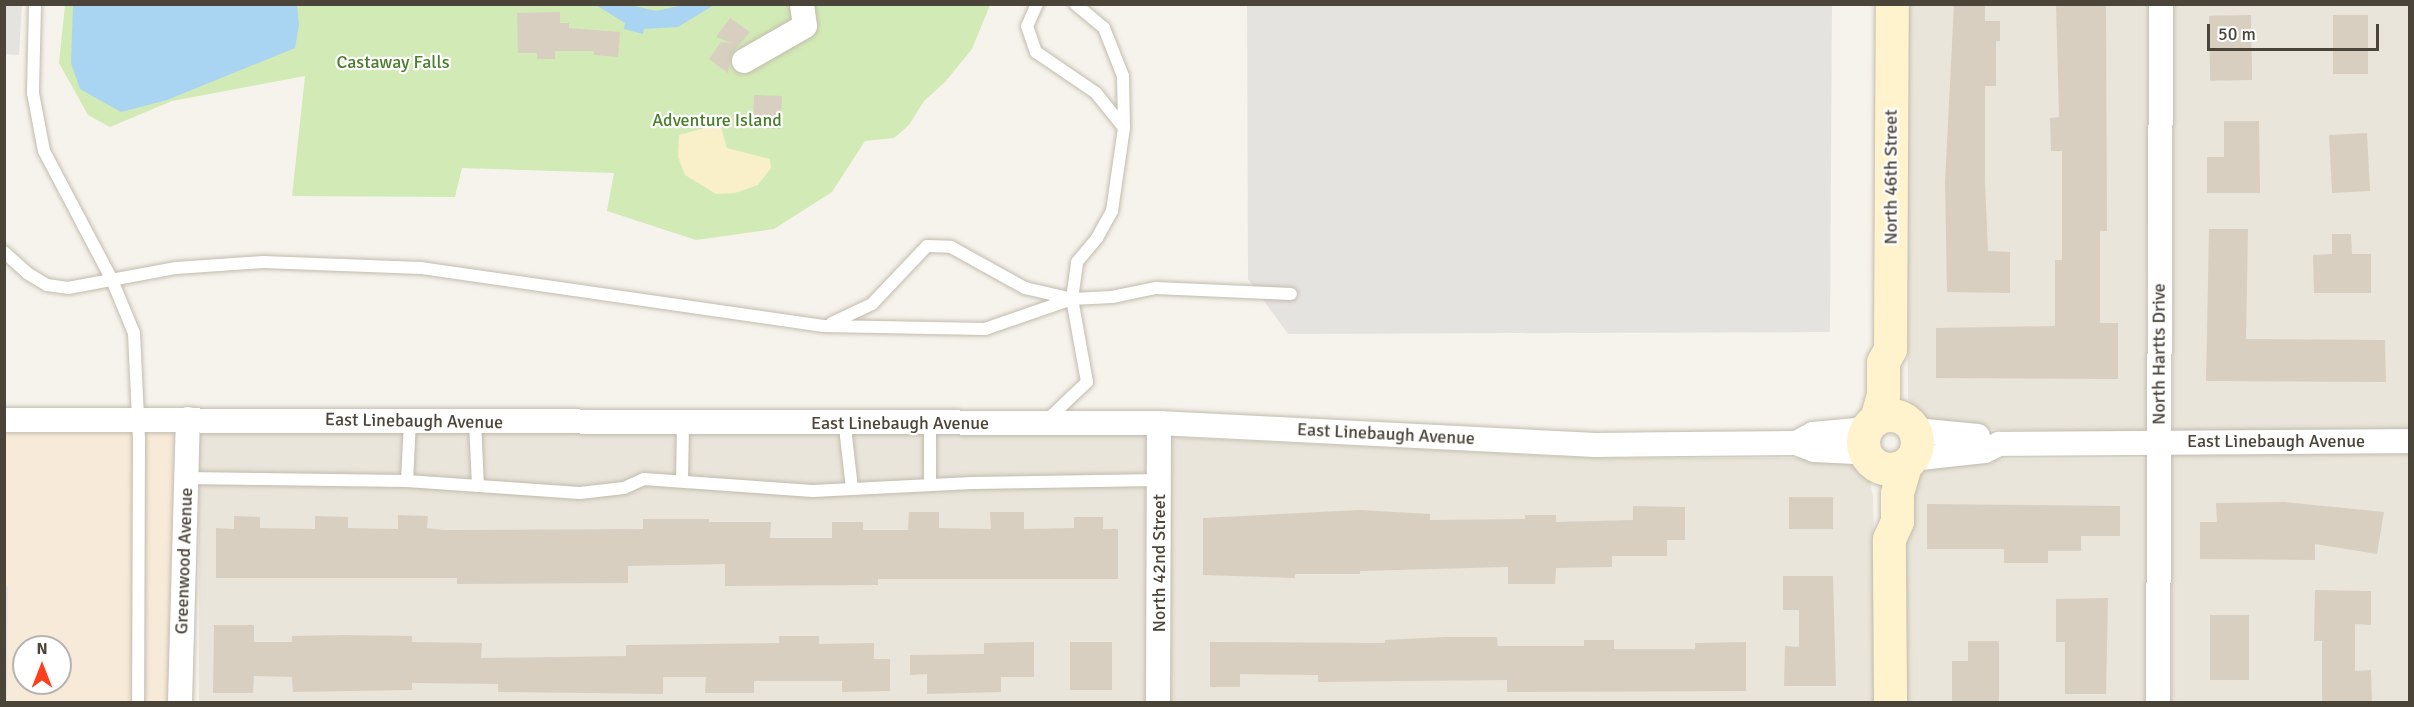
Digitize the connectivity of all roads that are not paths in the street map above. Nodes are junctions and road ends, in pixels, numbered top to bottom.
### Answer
1 (35, 4) edge
2 (1037, 4) edge
3 (1075, 4) edge
4 (1892, 4) edge
5 (2161, 4) edge
6 (806, 12) edge
7 (744, 61) dead end
8 (1124, 128) junction
9 (4, 252) edge
10 (112, 280) junction
11 (1291, 294) dead end
12 (1072, 300) junction
13 (823, 326) junction
14 (188, 419) junction
15 (4, 420) edge
16 (138, 420) junction
17 (410, 421) junction
18 (475, 422) junction
19 (930, 422) junction
20 (1045, 422) junction
21 (848, 423) junction
22 (1160, 423) junction
23 (683, 424) junction
24 (1897, 436) junction
25 (2409, 441) edge
26 (2159, 442) junction
27 (1796, 443) junction
28 (1870, 460) junction
29 (186, 478) junction
30 (1159, 480) junction
31 (407, 481) junction
32 (682, 481) junction
33 (930, 485) junction
34 (478, 486) junction
35 (852, 489) junction
36 (1889, 539) junction
37 (138, 702) edge
38 (180, 702) edge
39 (1158, 702) edge
40 (1890, 702) edge
41 (2158, 702) edge

1 - 10 lane
2 - 8 lane
3 - 8 lane
4 - 24 street, North 46th Street
5 - 26 street, North Hartts Drive
6 - 7 street
8 - 12 lane
9 - 10 lane
10 - 13 lane
10 - 16 lane
11 - 12 lane
12 - 13 lane
12 - 13 lane
12 - 20 lane
14 - 16 street, East Linebaugh Avenue
14 - 17 street, East Linebaugh Avenue
14 - 29 street, Greenwood Avenue
15 - 16 street, East Linebaugh Avenue
16 - 37 lane
17 - 18 street, East Linebaugh Avenue
17 - 31 lane
18 - 23 street, East Linebaugh Avenue
18 - 34 lane
19 - 20 street, East Linebaugh Avenue
19 - 21 street, East Linebaugh Avenue
19 - 33 lane
20 - 22 street, East Linebaugh Avenue
21 - 23 street, East Linebaugh Avenue
21 - 35 lane
22 - 27 street, East Linebaugh Avenue
22 - 30 street, North 42nd Street
23 - 32 lane
24 - 26 street, East Linebaugh Avenue
24 - 27 street, East Linebaugh Avenue
24 - 28 street
24 - 36 street, North 46th Street
25 - 26 street, East Linebaugh Avenue
26 - 41 street, North Hartts Drive
27 - 28 street, East Linebaugh Avenue
28 - 36 street, North 46th Street
29 - 31 lane
29 - 38 street, Greenwood Avenue
30 - 33 lane
30 - 39 street, North 42nd Street
31 - 34 lane
32 - 34 lane
32 - 35 lane
33 - 35 lane
36 - 40 street, North 46th Street

